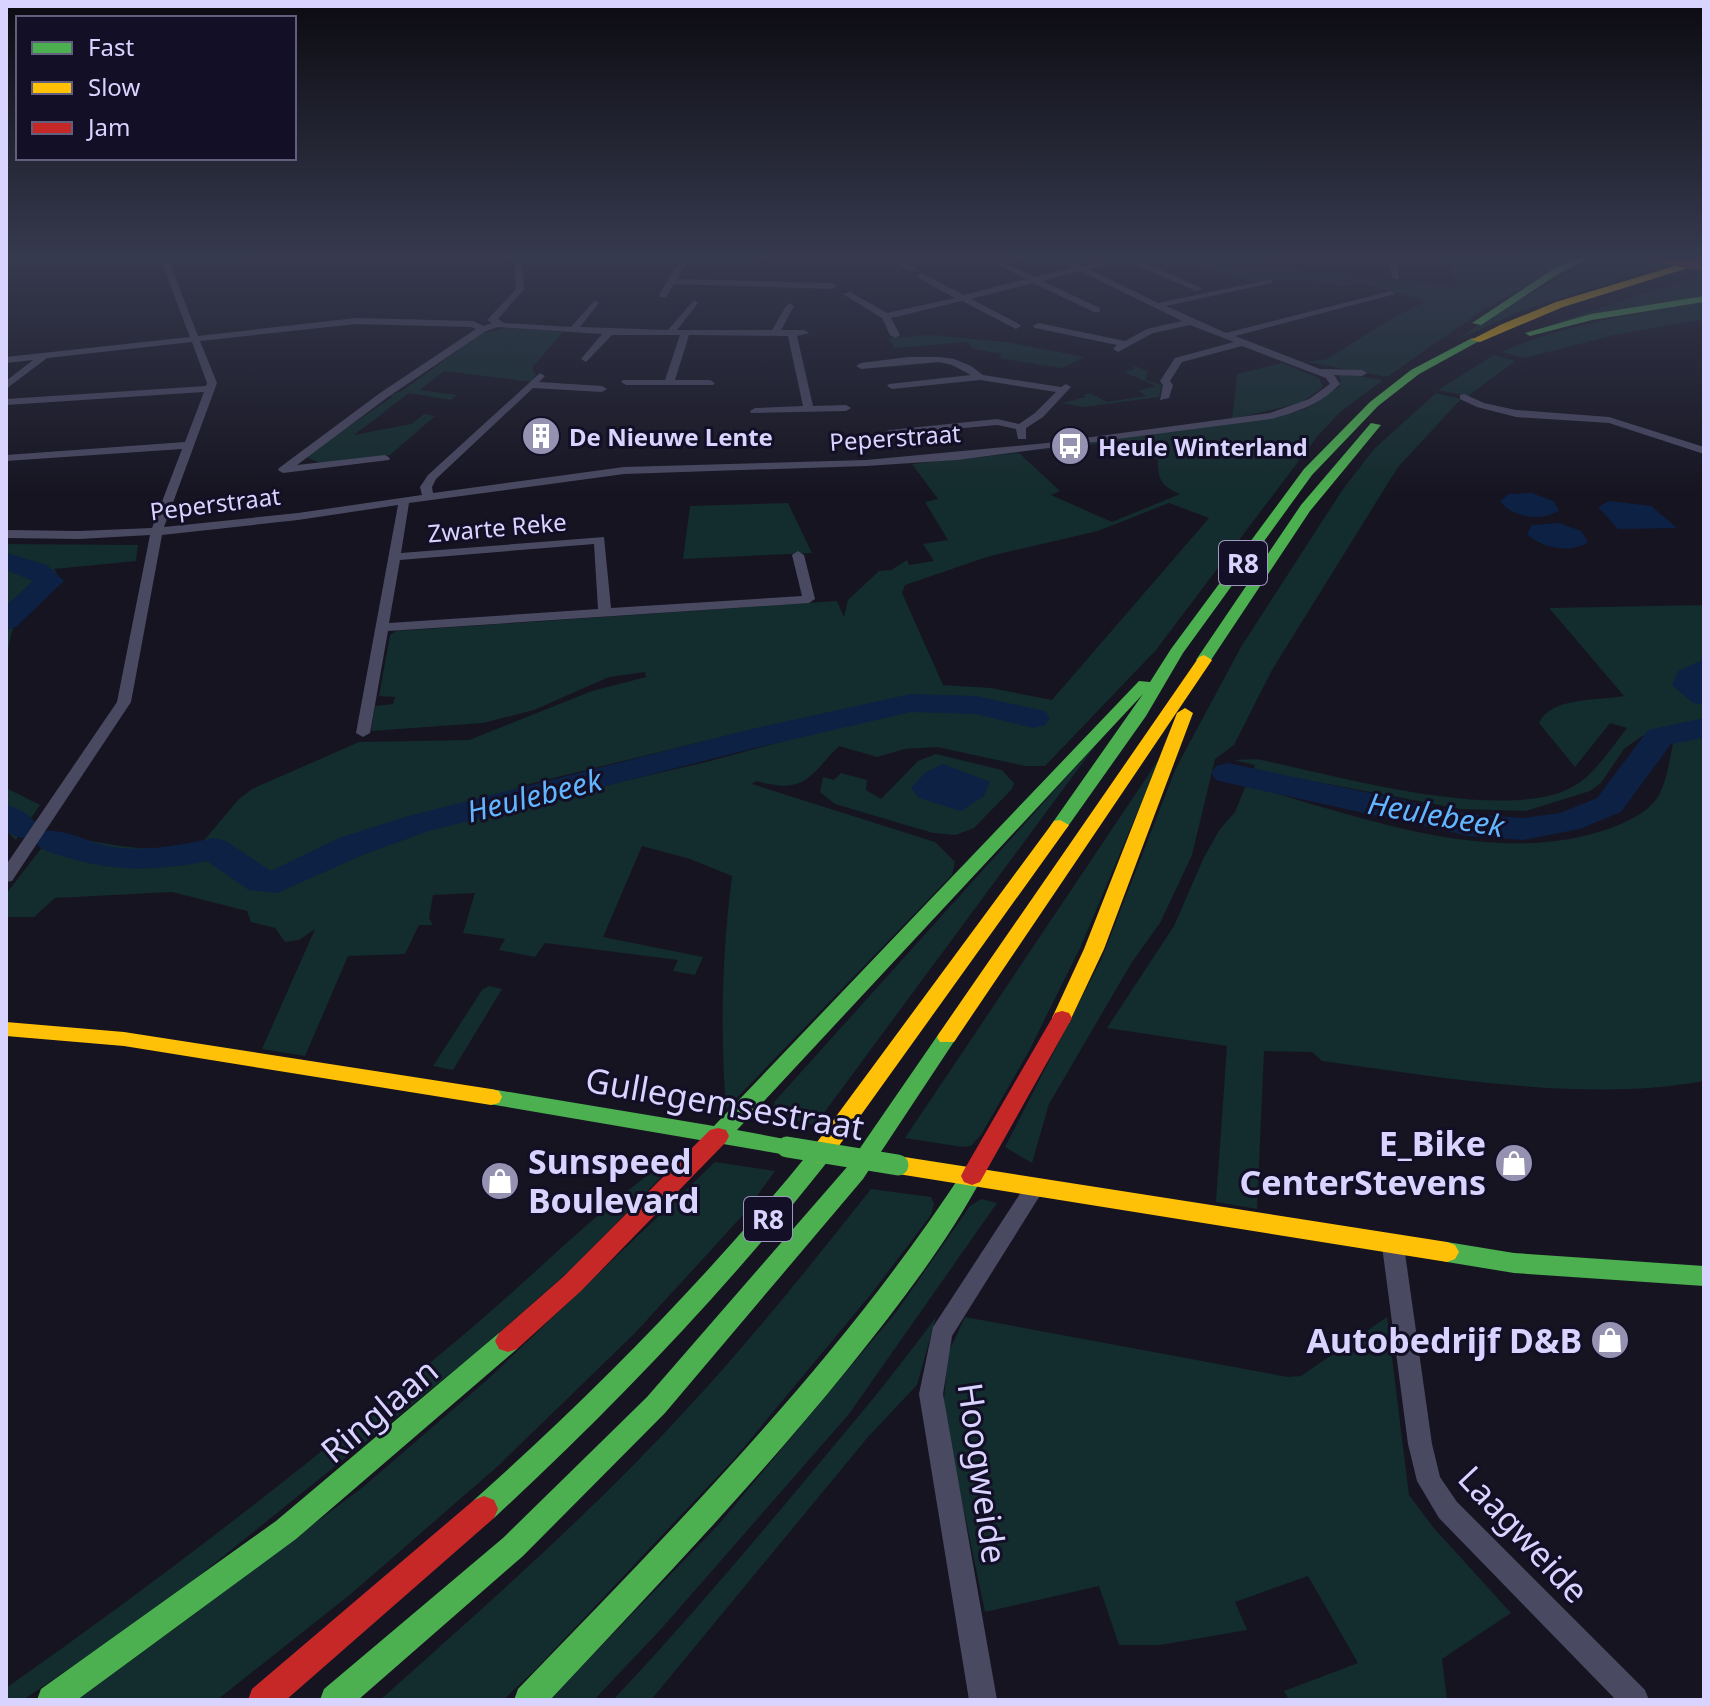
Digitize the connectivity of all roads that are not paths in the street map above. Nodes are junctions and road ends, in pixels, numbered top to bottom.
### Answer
1 (195, 336) edge
2 (226, 336) edge
3 (465, 336) edge
4 (606, 336) edge
5 (684, 336) edge
6 (793, 336) edge
7 (1076, 336) edge
8 (1142, 336) edge
9 (1224, 336) edge
10 (1457, 336) edge
11 (1482, 336) edge
12 (1511, 336) edge
13 (1527, 336) edge
14 (196, 339) junction
15 (1242, 343) junction
16 (1469, 355) junction
17 (44, 356) junction
18 (586, 359) dead end
19 (6, 360) edge
20 (861, 366) dead end
21 (1319, 372) junction
22 (1415, 372) junction
23 (1362, 373) dead end
24 (540, 376) dead end
25 (980, 377) junction
26 (626, 382) dead end
27 (669, 382) junction
28 (710, 383) dead end
29 (532, 385) junction
30 (6, 386) edge
31 (892, 386) dead end
32 (210, 389) junction
33 (602, 389) dead end
34 (1464, 397) dead end
35 (1164, 398) dead end
36 (6, 402) edge
37 (846, 408) dead end
38 (809, 409) junction
39 (755, 411) dead end
40 (1021, 427) junction
41 (890, 433) dead end
42 (189, 445) junction
43 (1031, 447) junction
44 (1704, 451) edge
45 (6, 458) edge
46 (385, 458) dead end
47 (428, 498) junction
48 (404, 502) junction
49 (156, 533) junction
50 (6, 534) edge
51 (798, 555) dead end
52 (397, 557) junction
53 (605, 613) junction
54 (384, 627) junction
55 (1176, 652) junction
56 (1206, 661) junction
57 (363, 733) dead end
58 (6, 877) edge
59 (6, 1029) edge
60 (718, 1136) junction
61 (972, 1176) junction
62 (1036, 1186) junction
63 (1393, 1246) junction
64 (1704, 1276) edge
65 (52, 1700) edge
66 (263, 1700) edge
67 (335, 1700) edge
68 (529, 1700) edge
69 (983, 1700) edge
70 (1635, 1700) edge

1 - 14 street
2 - 14 street
3 - 46 street
4 - 18 street
5 - 27 street
6 - 38 street
7 - 8 street
9 - 15 street
10 - 22 main road
11 - 22 main road, R8
12 - 16 main road, R8
13 - 16 main road
14 - 17 street
14 - 32 street
15 - 21 street
15 - 35 street
16 - 56 main road, R8
17 - 19 street
17 - 30 street
20 - 25 street
21 - 23 street
21 - 43 street, Peperstraat
22 - 55 main road, R8
24 - 29 street
25 - 31 street
25 - 40 street
26 - 27 street
27 - 28 street
29 - 33 street
29 - 47 street
32 - 36 street
32 - 42 street
34 - 44 street
37 - 38 street
38 - 39 street
40 - 41 street
40 - 43 street
42 - 45 street
42 - 49 street
43 - 47 street, Peperstraat
47 - 48 street, Peperstraat
48 - 49 street, Peperstraat
48 - 52 street, Zwarte Reke
49 - 50 street, Peperstraat
49 - 58 street
51 - 53 street
52 - 53 street, Zwarte Reke
52 - 54 street, Zwarte Reke
53 - 54 street
54 - 57 street, Zwarte Reke
55 - 60 main road, R8
55 - 66 main road, R8
56 - 61 main road, R8
56 - 67 main road, R8
59 - 60 main road, Gullegemsestraat
60 - 61 main road, Gullegemsestraat, bridge
60 - 65 main road, Ringlaan
61 - 62 main road, Gullegemsestraat
61 - 68 main road
62 - 63 main road, Gullegemsestraat
62 - 69 street, Hoogweide
63 - 64 main road, Gullegemsestraat
63 - 70 street, Laagweide

